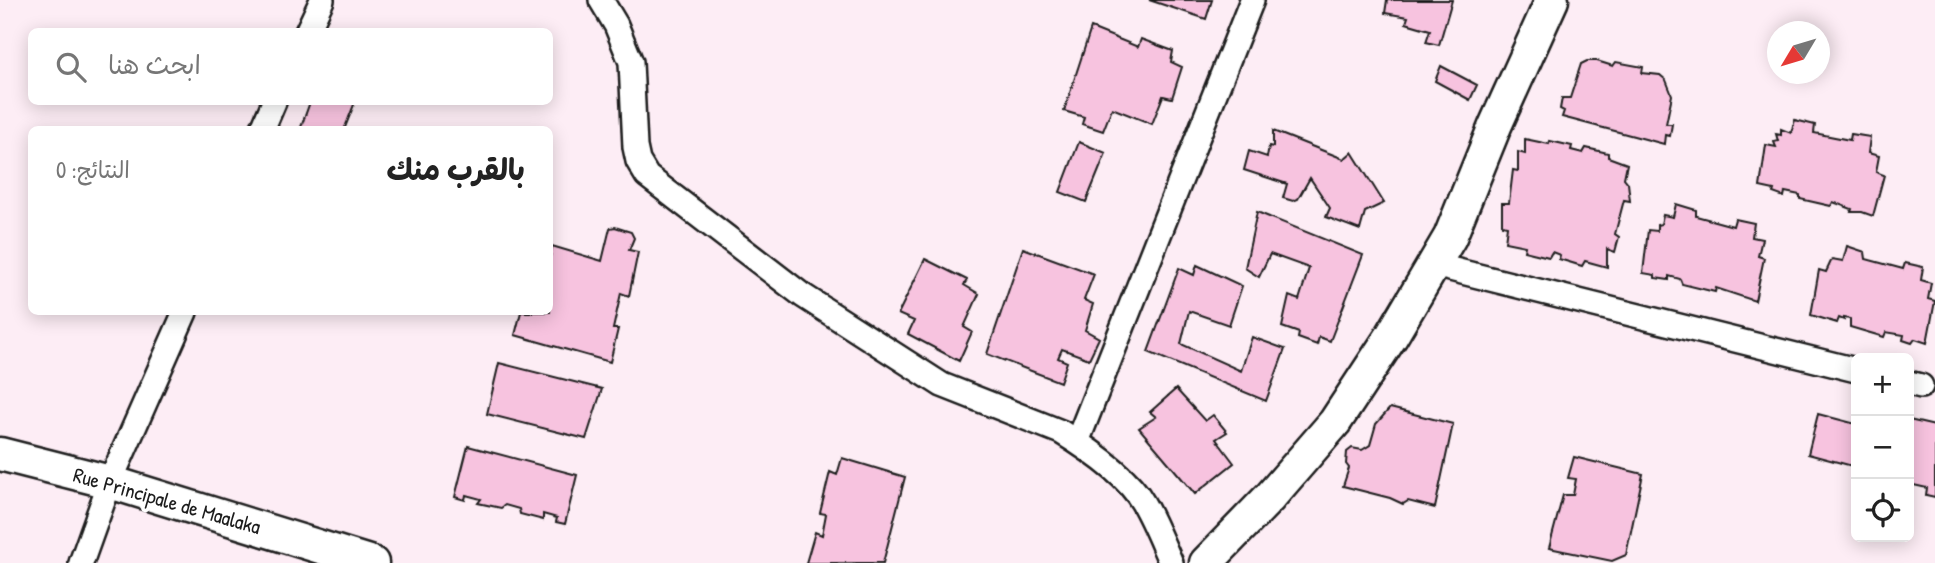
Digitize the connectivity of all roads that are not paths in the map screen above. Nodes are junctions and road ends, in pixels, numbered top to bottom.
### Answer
1 (322, 0) edge
2 (601, 0) edge
3 (1252, 0) edge
4 (1552, 0) edge
5 (309, 28) edge
6 (273, 105) edge
7 (264, 126) edge
8 (1434, 265) junction
9 (184, 315) edge
10 (1851, 369) edge
11 (1077, 442) junction
12 (0, 454) edge
13 (110, 482) junction
14 (81, 563) edge
15 (372, 563) edge
16 (1171, 563) edge
17 (1206, 563) edge

1 - 5 street
2 - 11 street
3 - 11 street
4 - 8 street
6 - 7 street
8 - 10 street
8 - 17 street
9 - 13 street
11 - 16 street
12 - 13 street, Rue Principale de Maalaka
13 - 14 street
13 - 15 street, Rue Principale de Maalaka

